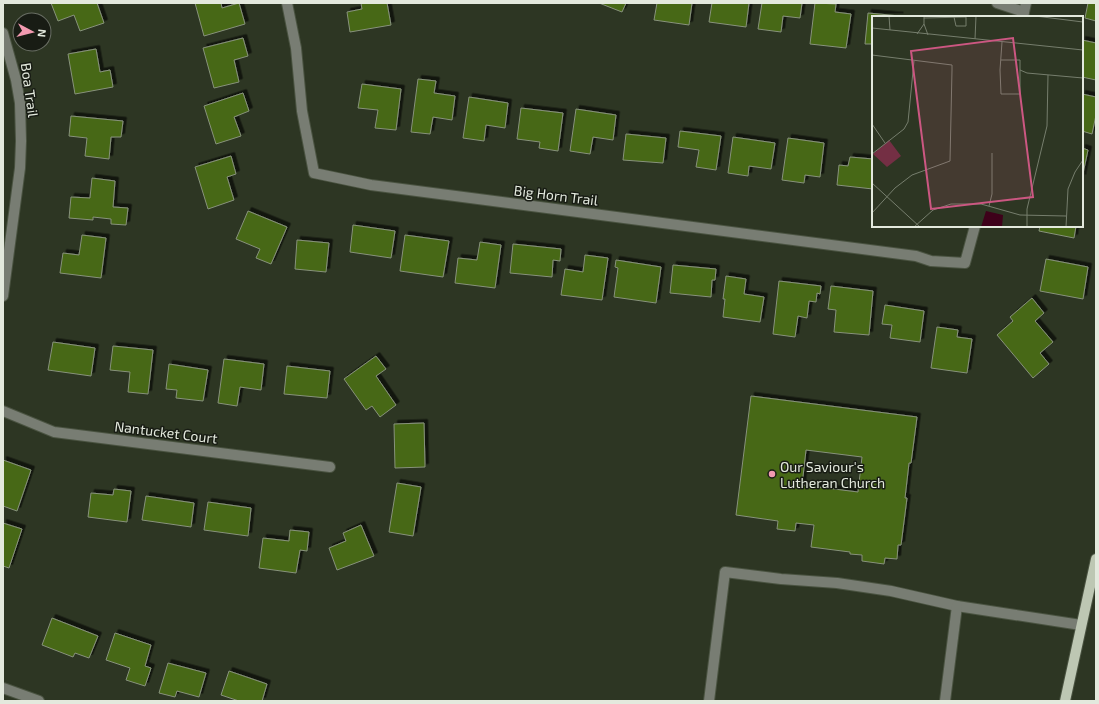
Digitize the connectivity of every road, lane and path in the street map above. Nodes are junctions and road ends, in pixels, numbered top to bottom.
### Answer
1 (287, 3) edge
2 (997, 3) edge
3 (1024, 11) edge
4 (3, 33) edge
5 (975, 227) edge
6 (3, 296) edge
7 (3, 411) edge
8 (330, 467) dead end
9 (1096, 559) edge
10 (957, 606) junction
11 (1082, 626) junction
12 (3, 688) edge
13 (39, 701) edge
14 (709, 701) edge
15 (945, 701) edge
16 (1065, 701) edge

1 - 5 street, Big Horn Trail
2 - 3 street
4 - 6 street, Boa Trail
7 - 8 street, Nantucket Court
9 - 11 main road
10 - 11 street
10 - 14 street
10 - 15 street
11 - 16 main road
12 - 13 street

